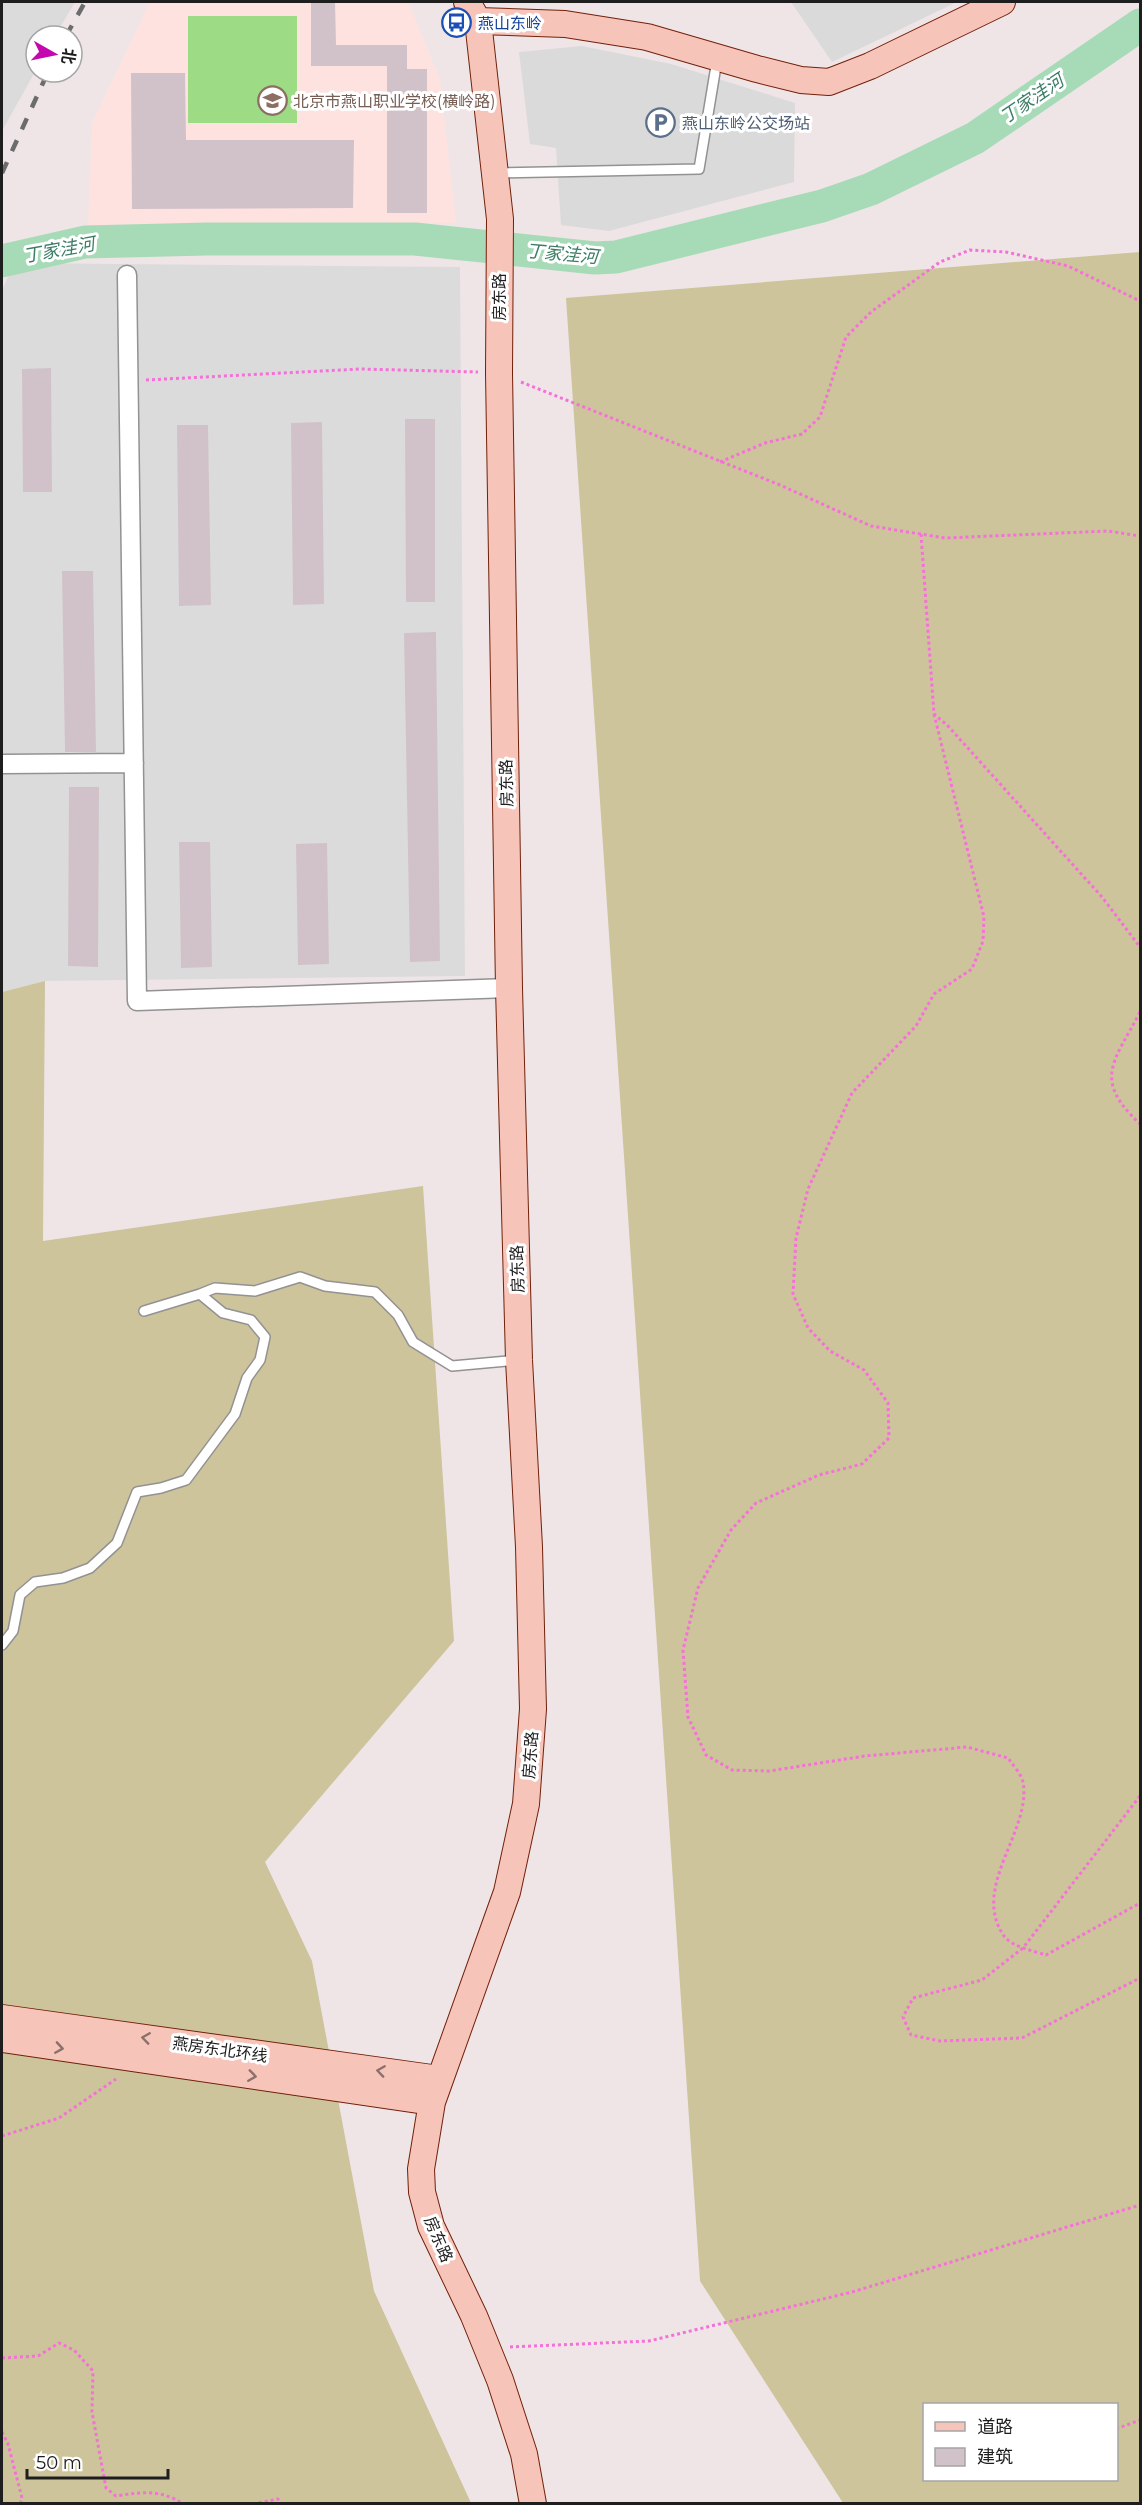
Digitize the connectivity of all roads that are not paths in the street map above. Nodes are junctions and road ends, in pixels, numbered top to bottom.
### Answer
1 (1002, 2) edge
2 (473, 11) edge
3 (717, 57) junction
4 (497, 173) junction
5 (127, 275) dead end
6 (134, 763) junction
7 (2, 764) edge
8 (509, 988) junction
9 (200, 1294) junction
10 (144, 1311) dead end
11 (519, 1360) junction
12 (2, 1645) edge
13 (2, 2018) edge
14 (2, 2039) edge
15 (435, 2091) junction
16 (533, 2504) edge

1 - 3 main road
2 - 3 main road
2 - 4 main road, 房东路
3 - 4 lane
4 - 8 main road, 房东路
5 - 6 street
6 - 7 street
6 - 8 street
8 - 11 main road, 房东路
9 - 10 lane
9 - 11 lane
9 - 12 lane
11 - 15 main road, 房东路
15 -> 13 main road, 燕房东北环线
14 -> 15 main road, 燕房东北环线
15 - 16 main road, 房东路

